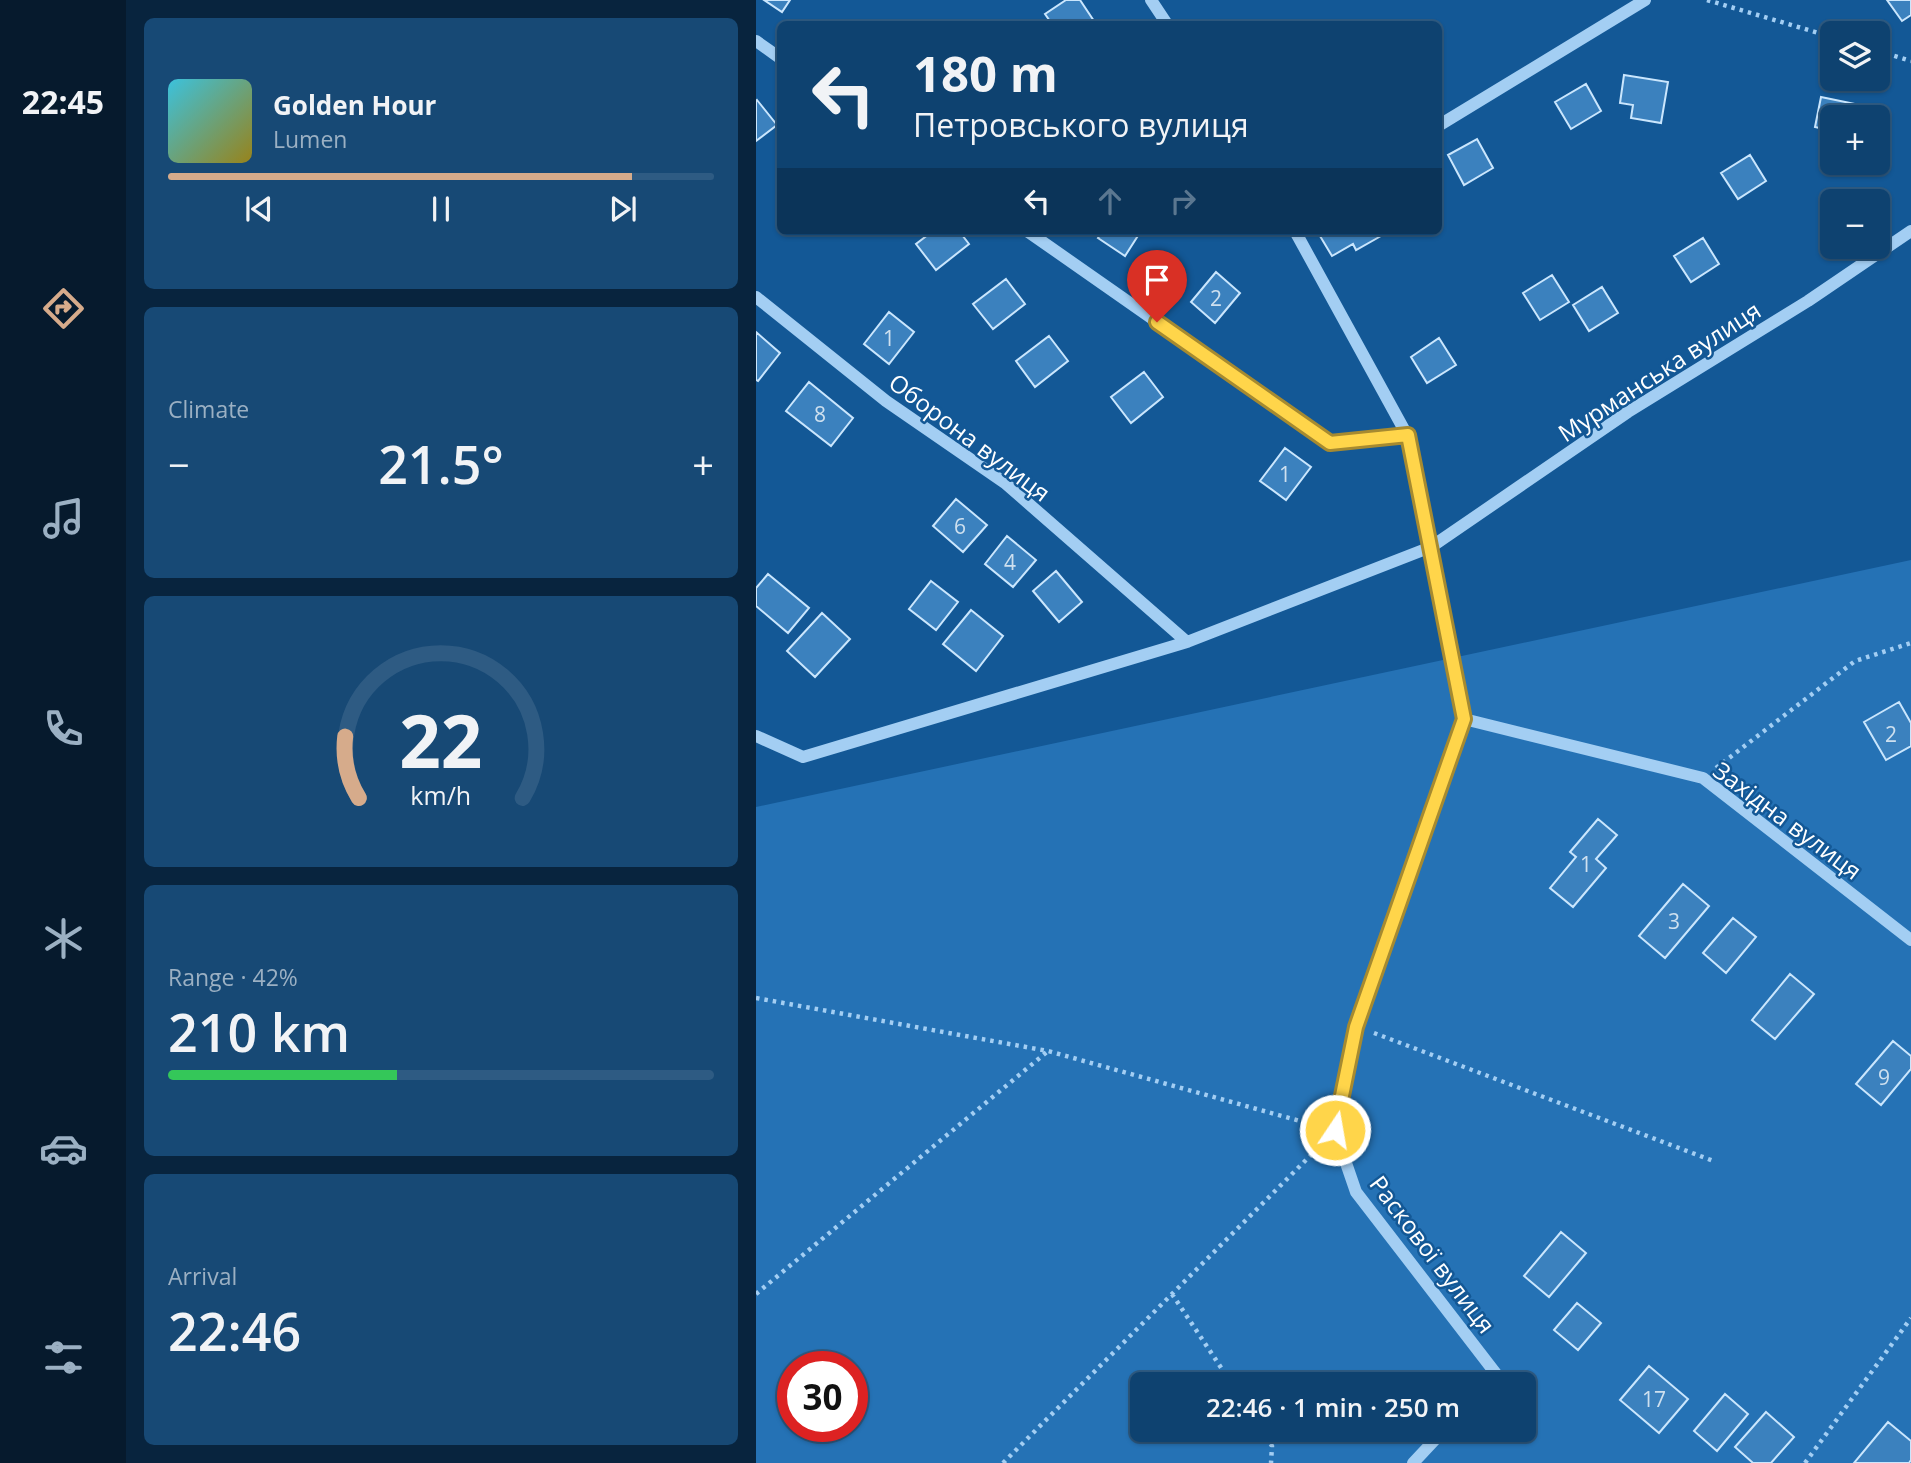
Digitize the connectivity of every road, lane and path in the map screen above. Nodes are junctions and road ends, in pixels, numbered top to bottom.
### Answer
1 (1151, 0) edge
2 (1645, 0) edge
3 (1707, 0) edge
4 (1165, 21) edge
5 (1820, 33) edge
6 (756, 41) edge
7 (1890, 55) edge
8 (777, 56) edge
9 (1911, 61) edge
10 (1442, 124) edge
11 (1911, 231) edge
12 (1033, 235) edge
13 (1297, 235) edge
14 (756, 297) edge
15 (1408, 435) junction
16 (1430, 547) junction
17 (1187, 642) junction
18 (1911, 643) edge
19 (1464, 719) junction
20 (756, 736) edge
21 (1703, 778) junction
22 (1911, 940) edge
23 (756, 998) edge
24 (1356, 1027) junction
25 (1048, 1051) junction
26 (1335, 1130) junction
27 (1716, 1162) dead end
28 (756, 1294) edge
29 (1172, 1294) junction
30 (1911, 1318) edge
31 (1223, 1372) edge
32 (1495, 1372) edge
33 (1269, 1442) edge
34 (1433, 1442) edge
35 (1003, 1463) edge
36 (1271, 1463) edge
37 (1413, 1463) edge
38 (1805, 1463) edge

1 - 4 street
2 - 10 street
3 - 5 path
6 - 8 street
7 - 9 path
11 - 16 street, Мурманська вулиця
12 - 15 street
13 - 15 street
14 - 17 street, Оборона вулиця
15 - 16 street
16 - 17 street, Мурманська вулиця
16 - 19 street
17 - 20 street, Мурманська вулиця
18 - 21 path
19 - 21 street, Західна вулиця
19 - 24 street
21 - 22 street, Західна вулиця
23 - 25 path
24 - 26 street
24 - 27 path
25 - 26 path
25 - 28 path
26 - 29 path
26 - 32 street, Раскової вулиця
29 - 31 path
29 - 35 path
30 - 38 path
33 - 36 path
34 - 37 street

